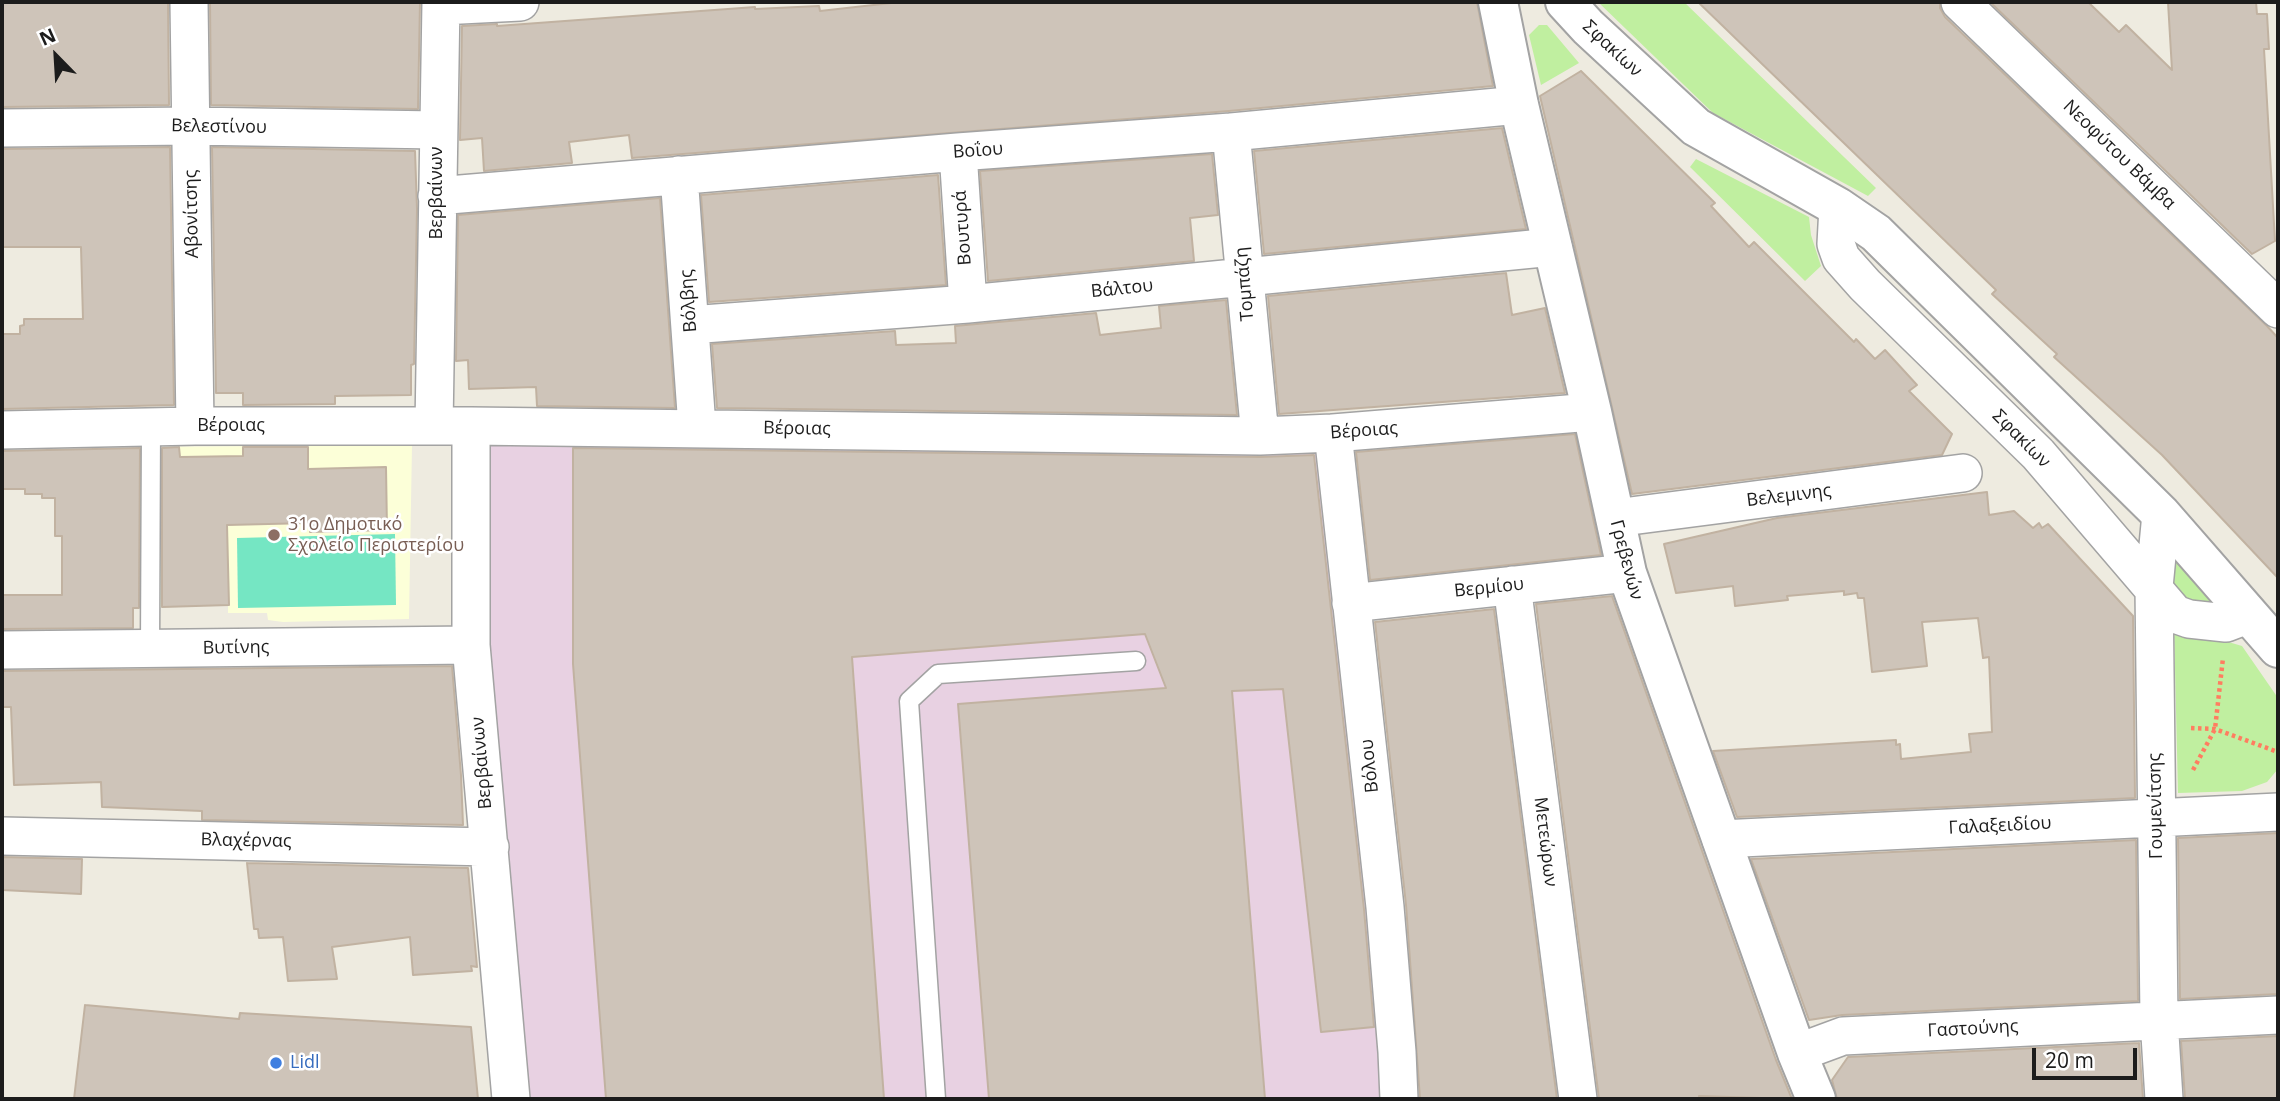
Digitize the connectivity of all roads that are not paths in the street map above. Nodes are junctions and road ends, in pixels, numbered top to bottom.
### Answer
1 (189, 2) edge
2 (520, 2) edge
3 (1498, 2) edge
4 (1565, 2) edge
5 (1960, 2) edge
6 (441, 4) edge
7 (1519, 105) junction
8 (191, 126) junction
9 (2, 128) edge
10 (437, 130) junction
11 (1231, 132) junction
12 (958, 152) junction
13 (679, 175) junction
14 (437, 196) junction
15 (1838, 207) junction
16 (1553, 247) junction
17 (1244, 276) junction
18 (968, 304) junction
19 (2278, 309) edge
20 (690, 325) junction
21 (1592, 412) junction
22 (195, 426) junction
23 (434, 426) junction
24 (471, 426) junction
25 (151, 427) junction
26 (697, 427) junction
27 (2, 429) edge
28 (1333, 433) junction
29 (1260, 436) junction
30 (1963, 473) dead end
31 (2161, 514) junction
32 (1615, 518) junction
33 (1627, 573) junction
34 (1512, 585) junction
35 (2154, 587) junction
36 (1351, 603) junction
37 (2237, 619) junction
38 (471, 645) junction
39 (2278, 648) edge
40 (150, 649) junction
41 (2, 650) edge
42 (1136, 661) dead end
43 (2278, 811) edge
44 (2172, 817) junction
45 (2, 836) edge
46 (1721, 839) junction
47 (490, 847) junction
48 (2278, 1015) edge
49 (2159, 1019) junction
50 (1797, 1053) junction
51 (511, 1099) edge
52 (936, 1099) edge
53 (1399, 1099) edge
54 (1577, 1099) edge
55 (1816, 1099) edge
56 (2164, 1099) edge

1 - 8 street, Αβονίτσης
2 - 6 street
3 - 7 street, Γρεβενών
4 - 15 street, Σφακίων
5 - 19 street, Νεοφύτου Βάμβα
6 - 10 street, Βερβαίνων
7 - 11 street, Βοΐου
7 - 16 street, Γρεβενών
8 - 9 street, Βελεστίνου
8 - 10 street, Βελεστίνου
8 - 22 street, Αβονίτσης
10 - 14 street, Βερβαίνων
11 - 12 street, Βοΐου
11 - 17 street, Τομπάζη
12 - 13 street, Βοΐου
12 - 18 street, Βουτυρά
13 - 14 street, Βοΐου
13 - 20 street, Βόλβης
14 - 23 street, Βερβαίνων
15 - 31 street, Σφακίων
15 - 35 street, Σφακίων
16 - 17 street, Βάλτου
16 - 21 street, Γρεβενών
17 - 18 street, Βάλτου
17 - 29 street, Τομπάζη
18 - 20 street, Βάλτου
20 - 26 street, Βόλβης
21 - 28 street, Βέροιας
21 - 32 street, Γρεβενών
22 - 23 street, Βέροιας
22 - 25 street, Βέροιας
23 - 24 street, Βέροιας
24 - 26 street, Βέροιας
24 - 38 street, Βερβαίνων
25 - 27 street, Βέροιας
25 - 40 lane
26 - 29 street, Βέροιας
28 - 29 street, Βέροιας
28 - 36 street, Βόλου
30 - 32 street, Βελεμινης
31 - 35 street, Γουμενίτσης
31 - 37 street, Σφακίων
32 - 33 street, Γρεβενών
33 - 34 street, Βερμίου
33 - 46 street, Γρεβενών
34 - 36 street, Βερμίου
34 - 54 street, Μετεώρων
35 - 37 street, Σφακίων
35 - 44 street, Γουμενίτσης
36 - 53 street, Βόλου
37 - 39 street, Σφακίων
38 - 40 street, Βυτίνης
38 - 47 street, Βερβαίνων
40 - 41 street, Βυτίνης
42 - 52 lane
43 - 44 street, Γαλαξειδίου
44 - 46 street, Γαλαξειδίου
44 - 49 street, Γουμενίτσης
45 - 47 street, Βλαχέρνας
46 - 50 street, Γρεβενών
47 - 51 street, Βερβαίνων
48 - 49 street, Γαστούνης
49 - 50 street, Γαστούνης
49 - 56 street, Γουμενίτσης
50 - 55 street, Γρεβενών

